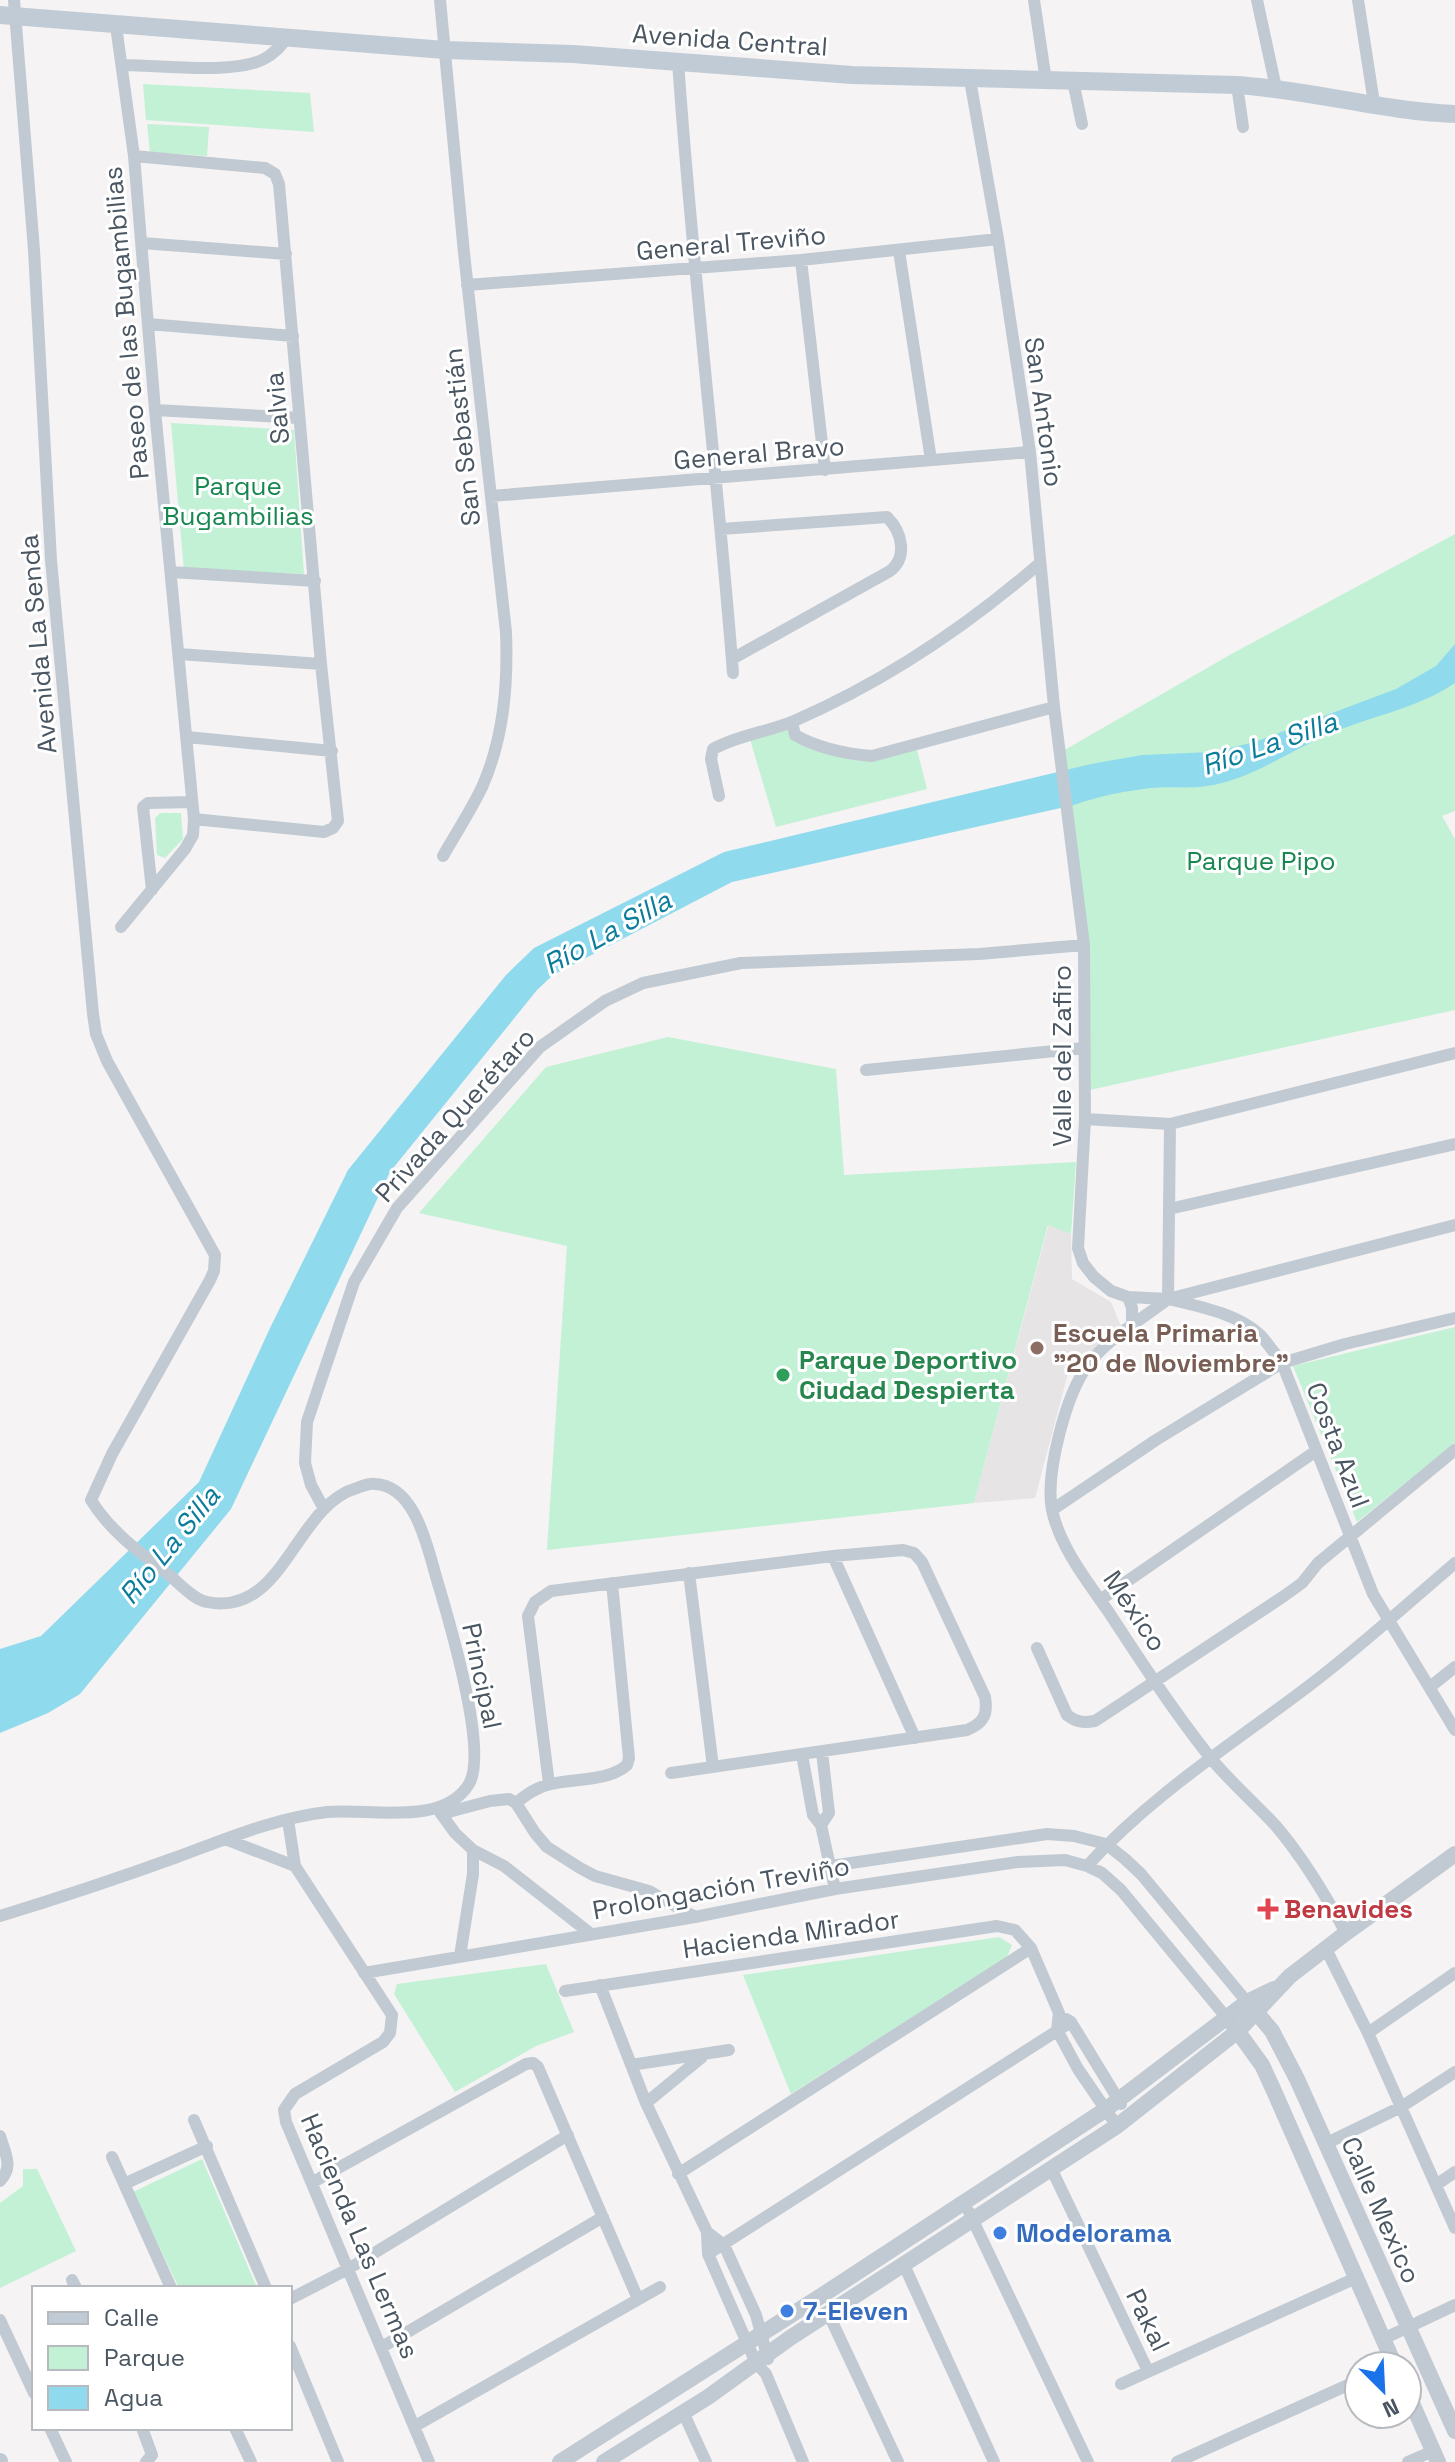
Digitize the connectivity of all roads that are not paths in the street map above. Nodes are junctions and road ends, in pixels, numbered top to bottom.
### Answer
1 (440, 0) edge
2 (1034, 0) edge
3 (1257, 0) edge
4 (1358, 0) edge
5 (10, 11) edge
6 (116, 26) junction
7 (287, 38) junction
8 (445, 50) junction
9 (678, 61) junction
10 (122, 65) junction
11 (970, 80) junction
12 (1046, 81) junction
13 (1073, 81) junction
14 (1237, 85) junction
15 (1276, 88) junction
16 (1374, 103) junction
17 (1455, 114) edge
18 (1082, 124) dead end
19 (1243, 127) dead end
20 (134, 156) junction
21 (998, 239) junction
22 (142, 243) junction
23 (899, 251) junction
24 (286, 254) junction
25 (801, 260) junction
26 (695, 269) junction
27 (467, 285) junction
28 (148, 324) junction
29 (293, 336) junction
30 (155, 410) junction
31 (299, 418) junction
32 (1030, 452) junction
33 (931, 460) junction
34 (825, 470) junction
35 (717, 478) junction
36 (491, 496) junction
37 (721, 529) junction
38 (1040, 563) junction
39 (171, 572) junction
40 (315, 581) junction
41 (179, 654) junction
42 (732, 659) junction
43 (321, 664) junction
44 (733, 673) dead end
45 (1054, 707) junction
46 (792, 722) junction
47 (187, 737) junction
48 (332, 751) junction
49 (1061, 752) joint
50 (719, 796) dead end
51 (192, 802) junction
52 (194, 819) junction
53 (443, 856) dead end
54 (152, 890) junction
55 (121, 927) dead end
56 (1084, 945) junction
57 (1084, 1048) junction
58 (1455, 1053) edge
59 (866, 1070) dead end
60 (1085, 1119) junction
61 (1170, 1124) junction
62 (1455, 1144) edge
63 (1169, 1209) junction
64 (1455, 1225) edge
65 (1128, 1297) junction
66 (1168, 1299) junction
67 (1455, 1318) edge
68 (1132, 1327) junction
69 (1282, 1363) junction
70 (1455, 1450) edge
71 (1316, 1451) junction
72 (94, 1505) joint
73 (324, 1509) junction
74 (1052, 1510) junction
75 (1350, 1537) junction
76 (833, 1556) junction
77 (1455, 1563) edge
78 (689, 1573) junction
79 (612, 1583) junction
80 (1100, 1600) junction
81 (1387, 1621) junction
82 (1037, 1648) dead end
83 (1455, 1667) edge
84 (1155, 1682) junction
85 (1430, 1687) junction
86 (1455, 1730) edge
87 (915, 1738) junction
88 (822, 1752) junction
89 (802, 1755) junction
90 (1210, 1758) junction
91 (713, 1767) junction
92 (671, 1773) dead end
93 (549, 1784) junction
94 (516, 1803) junction
95 (439, 1811) junction
96 (288, 1820) junction
97 (821, 1825) junction
98 (225, 1839) junction
99 (1106, 1844) junction
100 (473, 1850) junction
101 (1455, 1854) edge
102 (295, 1866) junction
103 (831, 1866) junction
104 (1087, 1866) junction
105 (835, 1889) junction
106 (0, 1916) edge
107 (695, 1917) junction
108 (1346, 1933) junction
109 (591, 1934) junction
110 (1031, 1948) junction
111 (1326, 1949) junction
112 (460, 1956) junction
113 (364, 1973) junction
114 (1455, 1973) edge
115 (600, 1985) junction
116 (565, 1991) dead end
117 (1252, 2007) junction
118 (1059, 2013) junction
119 (1226, 2017) junction
120 (1071, 2022) junction
121 (1057, 2030) junction
122 (1238, 2031) junction
123 (1368, 2033) junction
124 (729, 2050) dead end
125 (705, 2055) junction
126 (631, 2065) junction
127 (1455, 2072) edge
128 (646, 2103) junction
129 (1112, 2105) junction
130 (1401, 2107) junction
131 (194, 2120) dead end
132 (1123, 2121) junction
133 (568, 2135) junction
134 (0, 2136) edge
135 (1325, 2144) junction
136 (207, 2146) junction
137 (112, 2157) dead end
138 (1052, 2170) junction
139 (1455, 2172) edge
140 (678, 2174) junction
141 (4, 2176) edge
142 (313, 2182) junction
143 (124, 2184) junction
144 (1436, 2185) junction
145 (964, 2201) junction
146 (603, 2217) junction
147 (973, 2220) junction
148 (1455, 2228) edge
149 (707, 2232) junction
150 (724, 2245) junction
151 (708, 2254) junction
152 (904, 2265) junction
153 (348, 2269) junction
154 (1356, 2278) junction
155 (170, 2286) edge
156 (265, 2286) edge
157 (660, 2287) dead end
158 (292, 2298) edge
159 (638, 2299) junction
160 (1455, 2305) edge
161 (829, 2315) junction
162 (0, 2320) edge
163 (1408, 2327) junction
164 (763, 2333) junction
165 (1383, 2339) junction
166 (748, 2343) junction
167 (382, 2347) junction
168 (1387, 2350) edge
169 (292, 2351) edge
170 (764, 2364) junction
171 (1148, 2371) junction
172 (695, 2376) junction
173 (1121, 2384) dead end
174 (1343, 2387) edge
175 (32, 2389) edge
176 (708, 2397) junction
177 (683, 2412) junction
178 (415, 2426) junction
179 (1423, 2427) edge
180 (51, 2430) edge
181 (143, 2430) edge
182 (236, 2430) edge
183 (1455, 2431) edge
184 (1436, 2456) edge
185 (610, 2461) edge
186 (66, 2462) edge
187 (146, 2462) edge
188 (251, 2462) edge
189 (338, 2462) edge
190 (429, 2462) edge
191 (560, 2462) edge
192 (706, 2462) edge
193 (803, 2462) edge
194 (898, 2462) edge
195 (994, 2462) edge
196 (1088, 2462) edge
197 (1177, 2462) edge
198 (1408, 2462) edge

1 - 8 street, San Sebastián
2 - 12 street
3 - 15 street
4 - 16 street
5 - 6 main road, Avenida Central
5 - 72 street, Avenida La Senda
6 - 7 main road, Avenida Central
6 - 10 street, Paseo de las Bugambilias
7 - 8 main road, Avenida Central
7 - 10 street
8 - 9 main road, Avenida Central
8 - 27 street, San Sebastián
9 - 11 main road, Avenida Central
9 - 26 street
10 - 20 street, Paseo de las Bugambilias
11 - 12 main road, Avenida Central
11 - 21 street, San Antonio
12 - 13 main road, Avenida Central
13 - 14 main road, Avenida Central
13 - 18 street
14 - 15 main road, Avenida Central
14 - 19 street
15 - 16 main road, Avenida Central
16 - 17 main road, Avenida Central
20 - 22 street, Paseo de las Bugambilias
20 - 24 street, Salvia
21 - 23 street, General Treviño
21 - 32 street, San Antonio
22 - 24 street
22 - 28 street, Paseo de las Bugambilias
23 - 25 street, General Treviño
23 - 33 street
24 - 29 street, Salvia
25 - 26 street, General Treviño
25 - 34 street
26 - 27 street, General Treviño
26 - 35 street
27 - 36 street, San Sebastián
28 - 29 street
28 - 30 street, Paseo de las Bugambilias
29 - 31 street, Salvia
30 - 31 street
30 - 39 street, Paseo de las Bugambilias
31 - 40 street, Salvia
32 - 33 street, General Bravo
32 - 38 street, San Antonio
33 - 34 street, General Bravo
34 - 35 street, General Bravo
35 - 36 street, General Bravo
35 - 37 street
36 - 53 street, San Sebastián
37 - 42 street
37 - 42 street
38 - 45 street, San Antonio
38 - 46 street
39 - 40 street
39 - 41 street, Paseo de las Bugambilias
40 - 43 street, Salvia
41 - 43 street
41 - 47 street, Paseo de las Bugambilias
42 - 44 street
43 - 48 street, Salvia
45 - 46 street
45 - 49 street, San Antonio
46 - 50 street
47 - 48 street
47 - 51 street, Paseo de las Bugambilias
48 - 52 street, Salvia
49 - 56 street, Valle del Zafiro
51 - 52 street, Paseo de las Bugambilias
51 - 54 street
52 - 54 street, Paseo de las Bugambilias
54 - 55 street, Paseo de las Bugambilias
56 - 57 street, Valle del Zafiro
56 - 73 street, Privada Querétaro
57 - 59 street
57 - 60 street, Valle del Zafiro
58 - 61 street
60 - 61 street
60 - 65 street, Valle del Zafiro
61 - 63 street
62 - 63 street
63 - 66 street
64 - 66 street
65 - 66 street, Valle del Zafiro
65 - 68 street
66 - 68 street, México
66 - 69 street, Costa Azul
67 - 69 street
68 - 74 street, México
69 - 71 street, Costa Azul
69 - 74 street
70 - 75 street
71 - 75 street, Costa Azul
71 - 80 street
72 - 73 street, Principal
73 - 95 street, Principal
74 - 80 street, México
75 - 81 street, Costa Azul
75 - 84 street
76 - 78 street
76 - 87 street
76 - 87 street
77 - 81 street
78 - 79 street
78 - 91 street
79 - 93 street
79 - 93 street
80 - 84 street, México
81 - 85 street, Costa Azul
81 - 90 street
82 - 84 street
83 - 85 street
84 - 90 street, México
85 - 86 street, Costa Azul
87 - 88 street
88 - 89 street
88 - 97 street
89 - 91 street
89 - 97 street
90 - 99 street
90 - 108 street, México
91 - 92 street
93 - 94 street
94 - 95 street
94 - 107 street
95 - 96 street, Principal
95 - 100 street
96 - 98 street, Principal
96 - 102 street, Hacienda Las Lermas
97 - 103 street
98 - 102 street
98 - 106 street, Principal
99 - 103 street, Prolongación Treviño
99 - 104 street
99 - 117 street, Prolongación Treviño
100 - 109 street
100 - 112 street
101 - 108 street
102 - 113 street, Hacienda Las Lermas
103 - 105 street
104 - 105 street, Prolongación Treviño
104 - 119 street, Prolongación Treviño
105 - 107 street, Prolongación Treviño
107 - 109 street, Prolongación Treviño
108 - 111 street
109 - 112 street, Prolongación Treviño
110 - 115 street, Hacienda Mirador
110 - 118 street
110 - 140 street
111 - 117 street
111 - 123 street
112 - 113 street, Prolongación Treviño
113 - 142 street, Hacienda Las Lermas
114 - 123 street
115 - 116 street, Hacienda Mirador
115 - 126 street
117 - 119 street
117 - 122 street
117 - 135 street, Calle Mexico
118 - 120 street
118 - 121 street
119 - 122 street, Calle Mexico
119 - 129 street
120 - 121 street
120 - 129 street
121 - 129 street
121 - 150 street
122 - 132 street
122 - 154 street, Calle Mexico
123 - 130 street
124 - 125 street
125 - 126 street
125 - 128 street
126 - 128 street
127 - 130 street
128 - 140 street
129 - 132 street
129 - 145 street
130 - 135 street
130 - 144 street
131 - 136 street
132 - 138 street
133 - 142 street
133 - 146 street
133 - 153 street
134 - 141 street
135 - 163 street, Calle Mexico
136 - 143 street
136 - 156 street
137 - 143 street
138 - 147 street
138 - 171 street, Pakal
139 - 144 street
140 - 149 street
142 - 153 street, Hacienda Las Lermas
143 - 155 street
144 - 148 street
145 - 147 street
145 - 164 street
146 - 159 street
146 - 167 street
147 - 152 street
147 - 196 street
149 - 150 street
149 - 151 street
150 - 151 street
150 - 164 street
151 - 166 street
152 - 161 street
152 - 195 street
153 - 158 street
153 - 167 street, Hacienda Las Lermas
154 - 165 street, Calle Mexico
154 - 171 street, Pakal
157 - 159 street
159 - 178 street
160 - 163 street
161 - 170 street
161 - 194 street
162 - 175 street
163 - 165 street
163 - 183 street, Calle Mexico
164 - 166 street
164 - 170 street
165 - 168 street, Calle Mexico
166 - 170 street
166 - 172 street
167 - 178 street, Hacienda Las Lermas
169 - 189 street
170 - 176 street
170 - 193 street
171 - 173 street
172 - 176 street
172 - 191 street
174 - 197 street
176 - 177 street
177 - 185 street
177 - 192 street
178 - 190 street, Hacienda Las Lermas
179 - 184 street
180 - 186 street
181 - 187 street
182 - 188 street
184 - 198 street

